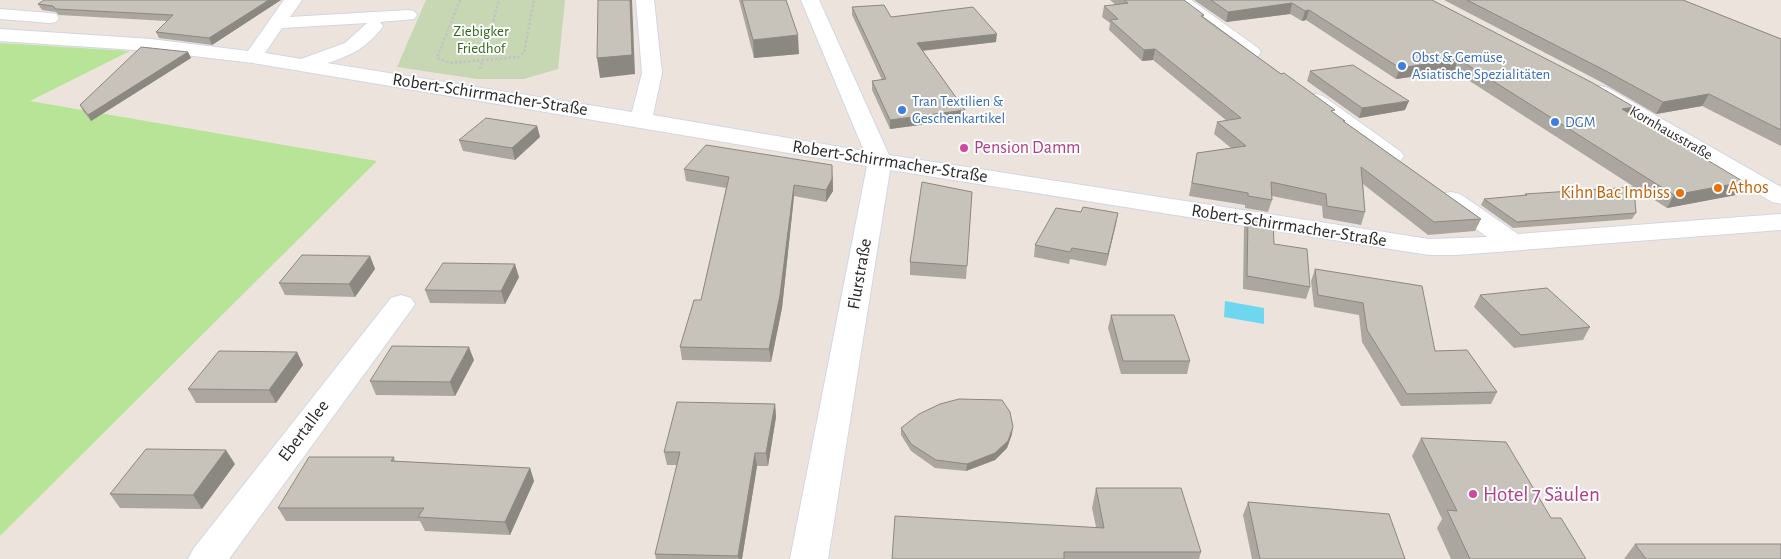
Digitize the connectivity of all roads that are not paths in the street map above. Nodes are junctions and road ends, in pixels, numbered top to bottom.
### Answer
1 (21, 0) edge
2 (293, 0) edge
3 (645, 0) edge
4 (810, 0) edge
5 (1180, 0) edge
6 (0, 13) edge
7 (408, 14) dead end
8 (50, 18) dead end
9 (278, 23) junction
10 (374, 26) dead end
11 (0, 35) edge
12 (253, 57) junction
13 (302, 65) junction
14 (1268, 65) edge
15 (1585, 83) edge
16 (1300, 88) edge
17 (641, 120) junction
18 (880, 161) junction
19 (1411, 169) edge
20 (1434, 186) edge
21 (1781, 197) edge
22 (1781, 222) edge
23 (1513, 243) junction
24 (401, 304) dead end
25 (207, 559) edge
26 (809, 559) edge

1 - 6 street
2 - 9 street
3 - 17 street
4 - 18 street
5 - 14 street
6 - 8 street
7 - 9 street
9 - 12 street
10 - 13 street
11 - 12 street, Robert-Schirrmacher-Straße
12 - 13 street, Robert-Schirrmacher-Straße
13 - 17 street, Robert-Schirrmacher-Straße
15 - 21 street, Kornhausstraße
16 - 19 street
17 - 18 street, Robert-Schirrmacher-Straße
18 - 23 street, Robert-Schirrmacher-Straße
18 - 26 street, Flurstraße
20 - 23 street
22 - 23 street, Robert-Schirrmacher-Straße
24 - 25 street, Ebertallee

